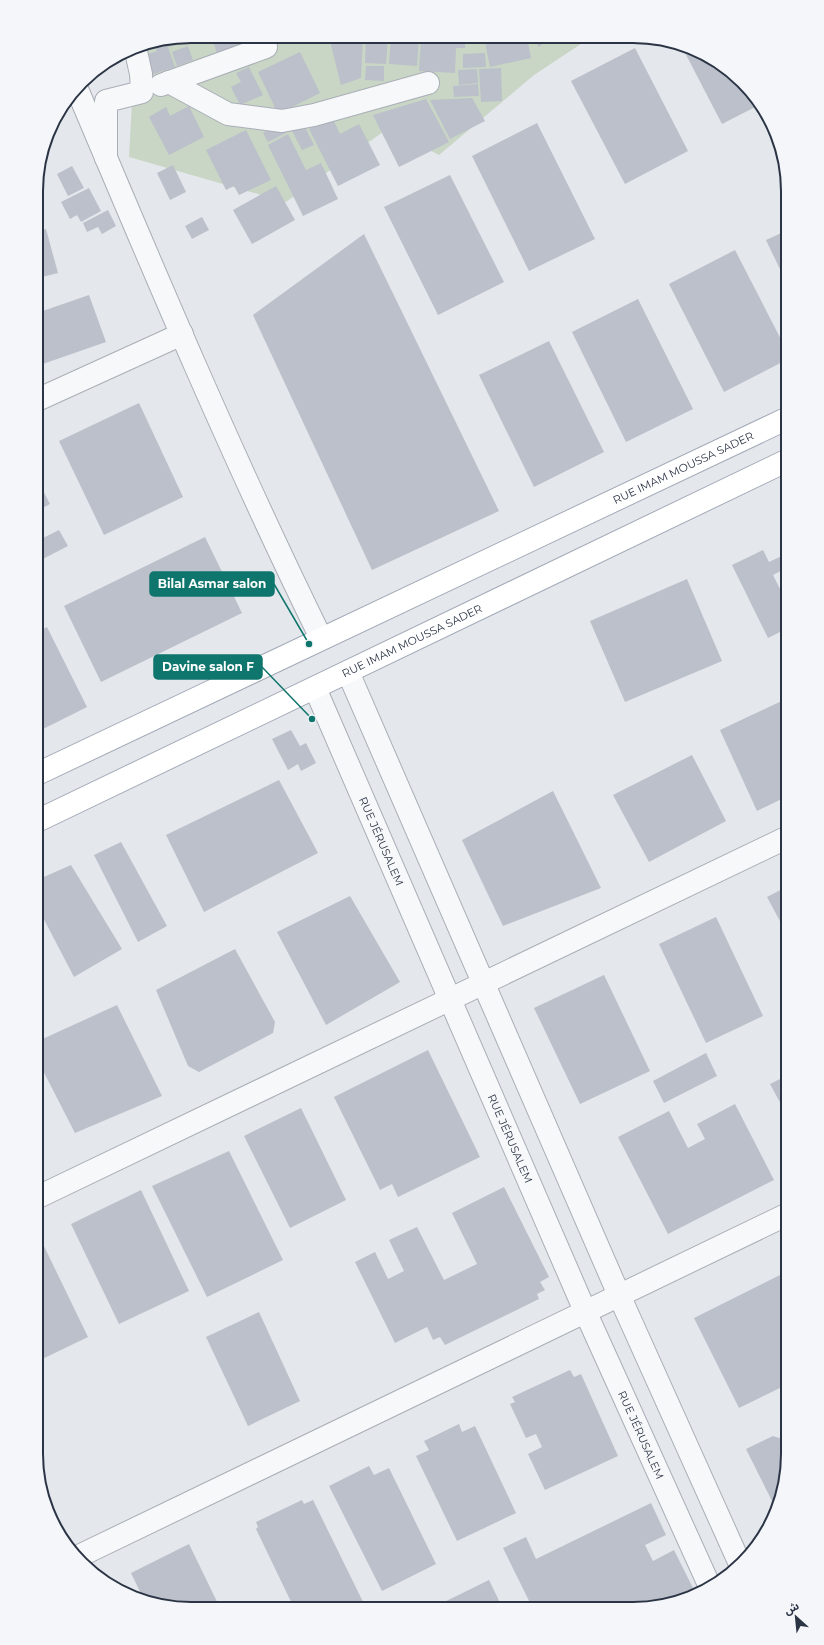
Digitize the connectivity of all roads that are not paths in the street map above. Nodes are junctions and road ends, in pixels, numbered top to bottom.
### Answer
1 (266, 47) dead end
2 (136, 53) edge
3 (169, 82) junction
4 (428, 83) dead end
5 (142, 92) junction
6 (79, 94) edge
7 (106, 158) junction
8 (182, 334) junction
9 (43, 397) edge
10 (781, 421) edge
11 (781, 463) edge
12 (321, 638) junction
13 (348, 672) junction
14 (315, 688) junction
15 (43, 771) edge
16 (43, 818) edge
17 (781, 839) edge
18 (484, 983) junction
19 (451, 999) junction
20 (43, 1195) edge
21 (781, 1217) edge
22 (619, 1295) junction
23 (585, 1311) junction
24 (82, 1555) edge
25 (738, 1559) edge
26 (707, 1582) edge

1 - 3 street
2 - 5 street
3 - 4 street
3 - 5 street
5 - 7 street
6 - 7 street
7 - 8 street
8 - 9 street
8 - 12 street
10 - 12 main road, RUE IMAM MOUSSA SADER
11 - 13 main road, RUE IMAM MOUSSA SADER
12 - 15 main road, RUE IMAM MOUSSA SADER
13 - 14 main road, RUE IMAM MOUSSA SADER
13 - 18 street
14 - 16 main road, RUE IMAM MOUSSA SADER
14 - 19 street, RUE JÉRUSALEM
17 - 18 street
18 - 19 street
18 - 22 street
19 - 20 street
19 - 23 street, RUE JÉRUSALEM
21 - 22 street
22 - 23 street
22 - 25 street
23 - 24 street
23 - 26 street, RUE JÉRUSALEM

